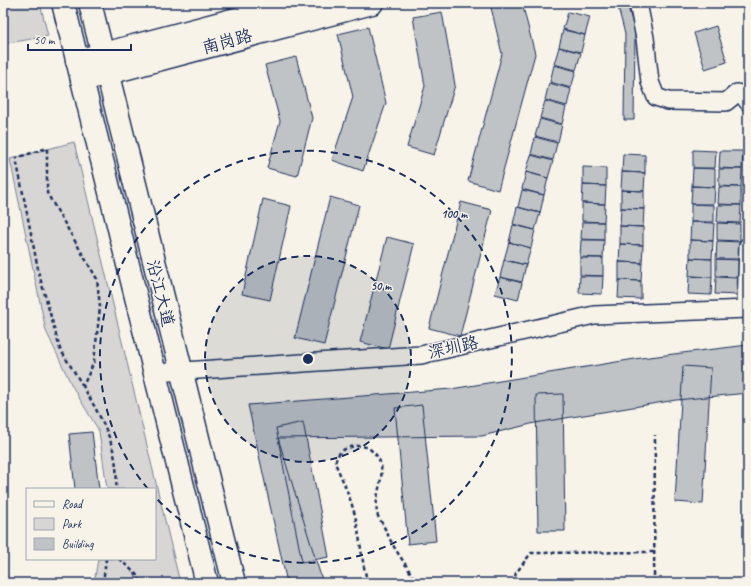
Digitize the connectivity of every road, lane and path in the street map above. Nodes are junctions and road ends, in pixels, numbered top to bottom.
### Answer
1 (63, 3) edge
2 (90, 3) edge
3 (297, 3) edge
4 (372, 3) edge
5 (638, 3) edge
6 (105, 64) junction
7 (80, 71) junction
8 (748, 102) edge
9 (748, 246) edge
10 (747, 309) edge
11 (181, 372) junction
12 (155, 373) junction
13 (83, 386) junction
14 (655, 435) dead end
15 (116, 488) edge
16 (654, 552) junction
17 (106, 560) edge
18 (120, 560) edge
19 (103, 583) edge
20 (141, 583) edge
21 (207, 583) edge
22 (234, 583) edge
23 (368, 583) edge
24 (415, 583) edge
25 (513, 583) edge
26 (654, 583) edge

1 - 7 main road, 沿江大道
2 - 6 main road, 沿江大道
3 - 6 main road, 南岗路
4 - 6 main road, 南岗路
5 - 8 street
6 - 7 main road, 南岗路
6 - 11 main road, 沿江大道
7 - 12 main road, 沿江大道
9 - 10 street
10 - 11 street, 深圳路
11 - 12 street, 深圳路
11 - 22 main road, 沿江大道
12 - 21 main road, 沿江大道
13 - 13 path
13 - 15 path
14 - 16 path
16 - 25 path
16 - 26 path
17 - 19 path
18 - 20 path
23 - 24 path

